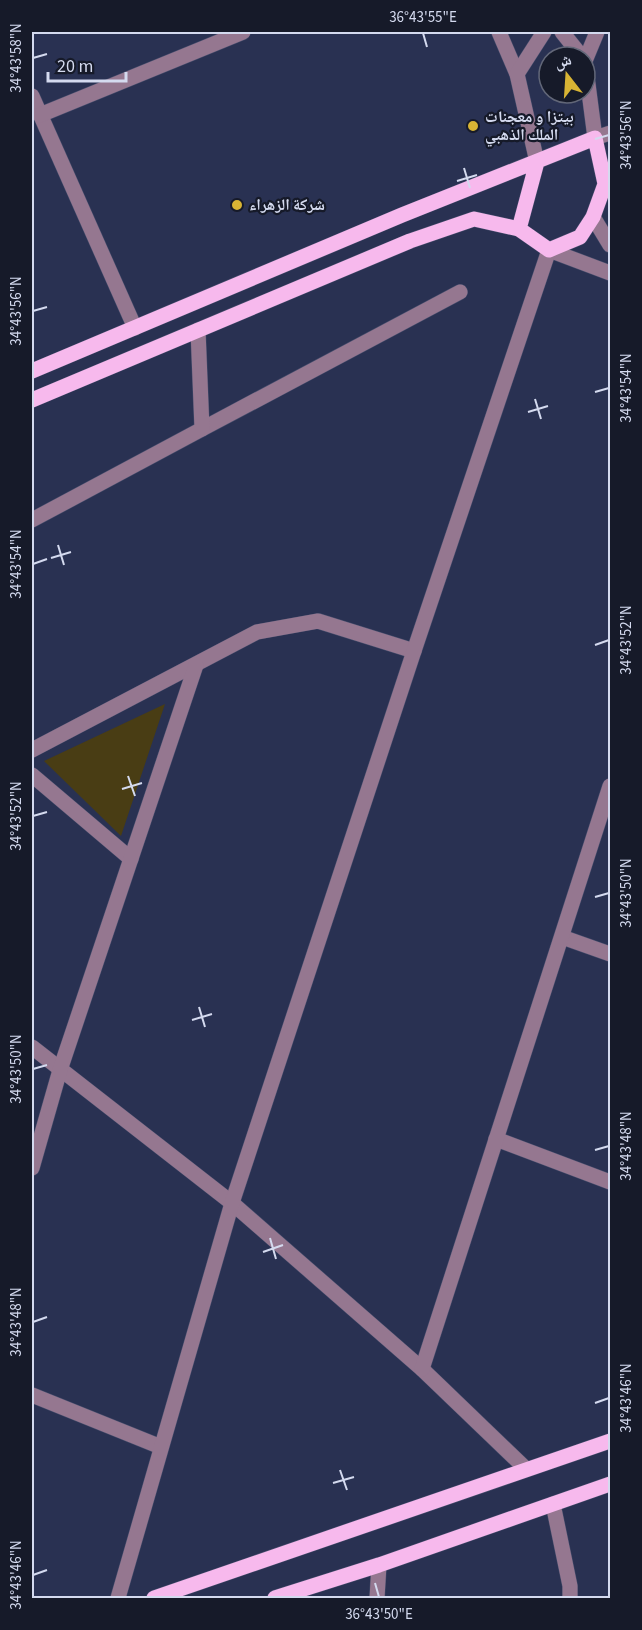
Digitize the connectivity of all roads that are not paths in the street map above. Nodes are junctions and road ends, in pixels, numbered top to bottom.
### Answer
1 (243, 32) edge
2 (499, 32) edge
3 (544, 32) edge
4 (562, 32) edge
5 (572, 45) edge
6 (517, 74) junction
7 (32, 96) edge
8 (591, 105) edge
9 (40, 115) junction
10 (610, 133) edge
11 (595, 138) junction
12 (537, 162) junction
13 (608, 181) edge
14 (593, 217) junction
15 (519, 229) junction
16 (610, 246) edge
17 (549, 250) junction
18 (610, 273) edge
19 (460, 292) dead end
20 (135, 328) junction
21 (198, 330) junction
22 (32, 371) edge
23 (32, 400) edge
24 (202, 429) junction
25 (32, 520) edge
26 (414, 651) junction
27 (196, 665) junction
28 (32, 750) edge
29 (32, 775) edge
30 (610, 786) edge
31 (131, 859) junction
32 (562, 937) junction
33 (610, 954) edge
34 (32, 1047) edge
35 (60, 1070) junction
36 (496, 1139) junction
37 (32, 1168) edge
38 (610, 1182) edge
39 (232, 1203) junction
40 (422, 1369) junction
41 (32, 1395) edge
42 (610, 1441) edge
43 (161, 1447) junction
44 (526, 1469) junction
45 (610, 1484) edge
46 (553, 1504) junction
47 (379, 1565) junction
48 (118, 1599) edge
49 (154, 1599) edge
50 (275, 1599) edge
51 (377, 1599) edge
52 (570, 1599) edge

1 - 9 street
2 - 6 street
3 - 6 street
4 - 5 street
6 - 12 street
7 - 9 street
8 - 11 street
9 - 20 street
10 - 11 street
11 - 12 main road
11 - 13 main road
12 - 15 main road
12 - 20 main road
13 - 14 main road
14 - 16 street
14 - 17 main road
15 - 17 main road
15 - 21 main road
17 - 18 street
17 - 26 street
19 - 24 street
20 - 22 main road
21 - 23 main road
21 - 24 street
24 - 25 street
26 - 27 street
26 - 39 street
27 - 28 street
27 - 31 street
29 - 31 street
30 - 32 street
31 - 35 street
32 - 33 street
32 - 36 street
34 - 35 street
35 - 37 street
35 - 39 street
36 - 38 street
36 - 40 street
39 - 40 street
39 - 43 street
40 - 44 street
41 - 43 street
42 - 44 main road
43 - 48 street
44 - 49 main road
45 - 46 main road
46 - 47 main road
46 - 52 street
47 - 50 main road
47 - 51 street

